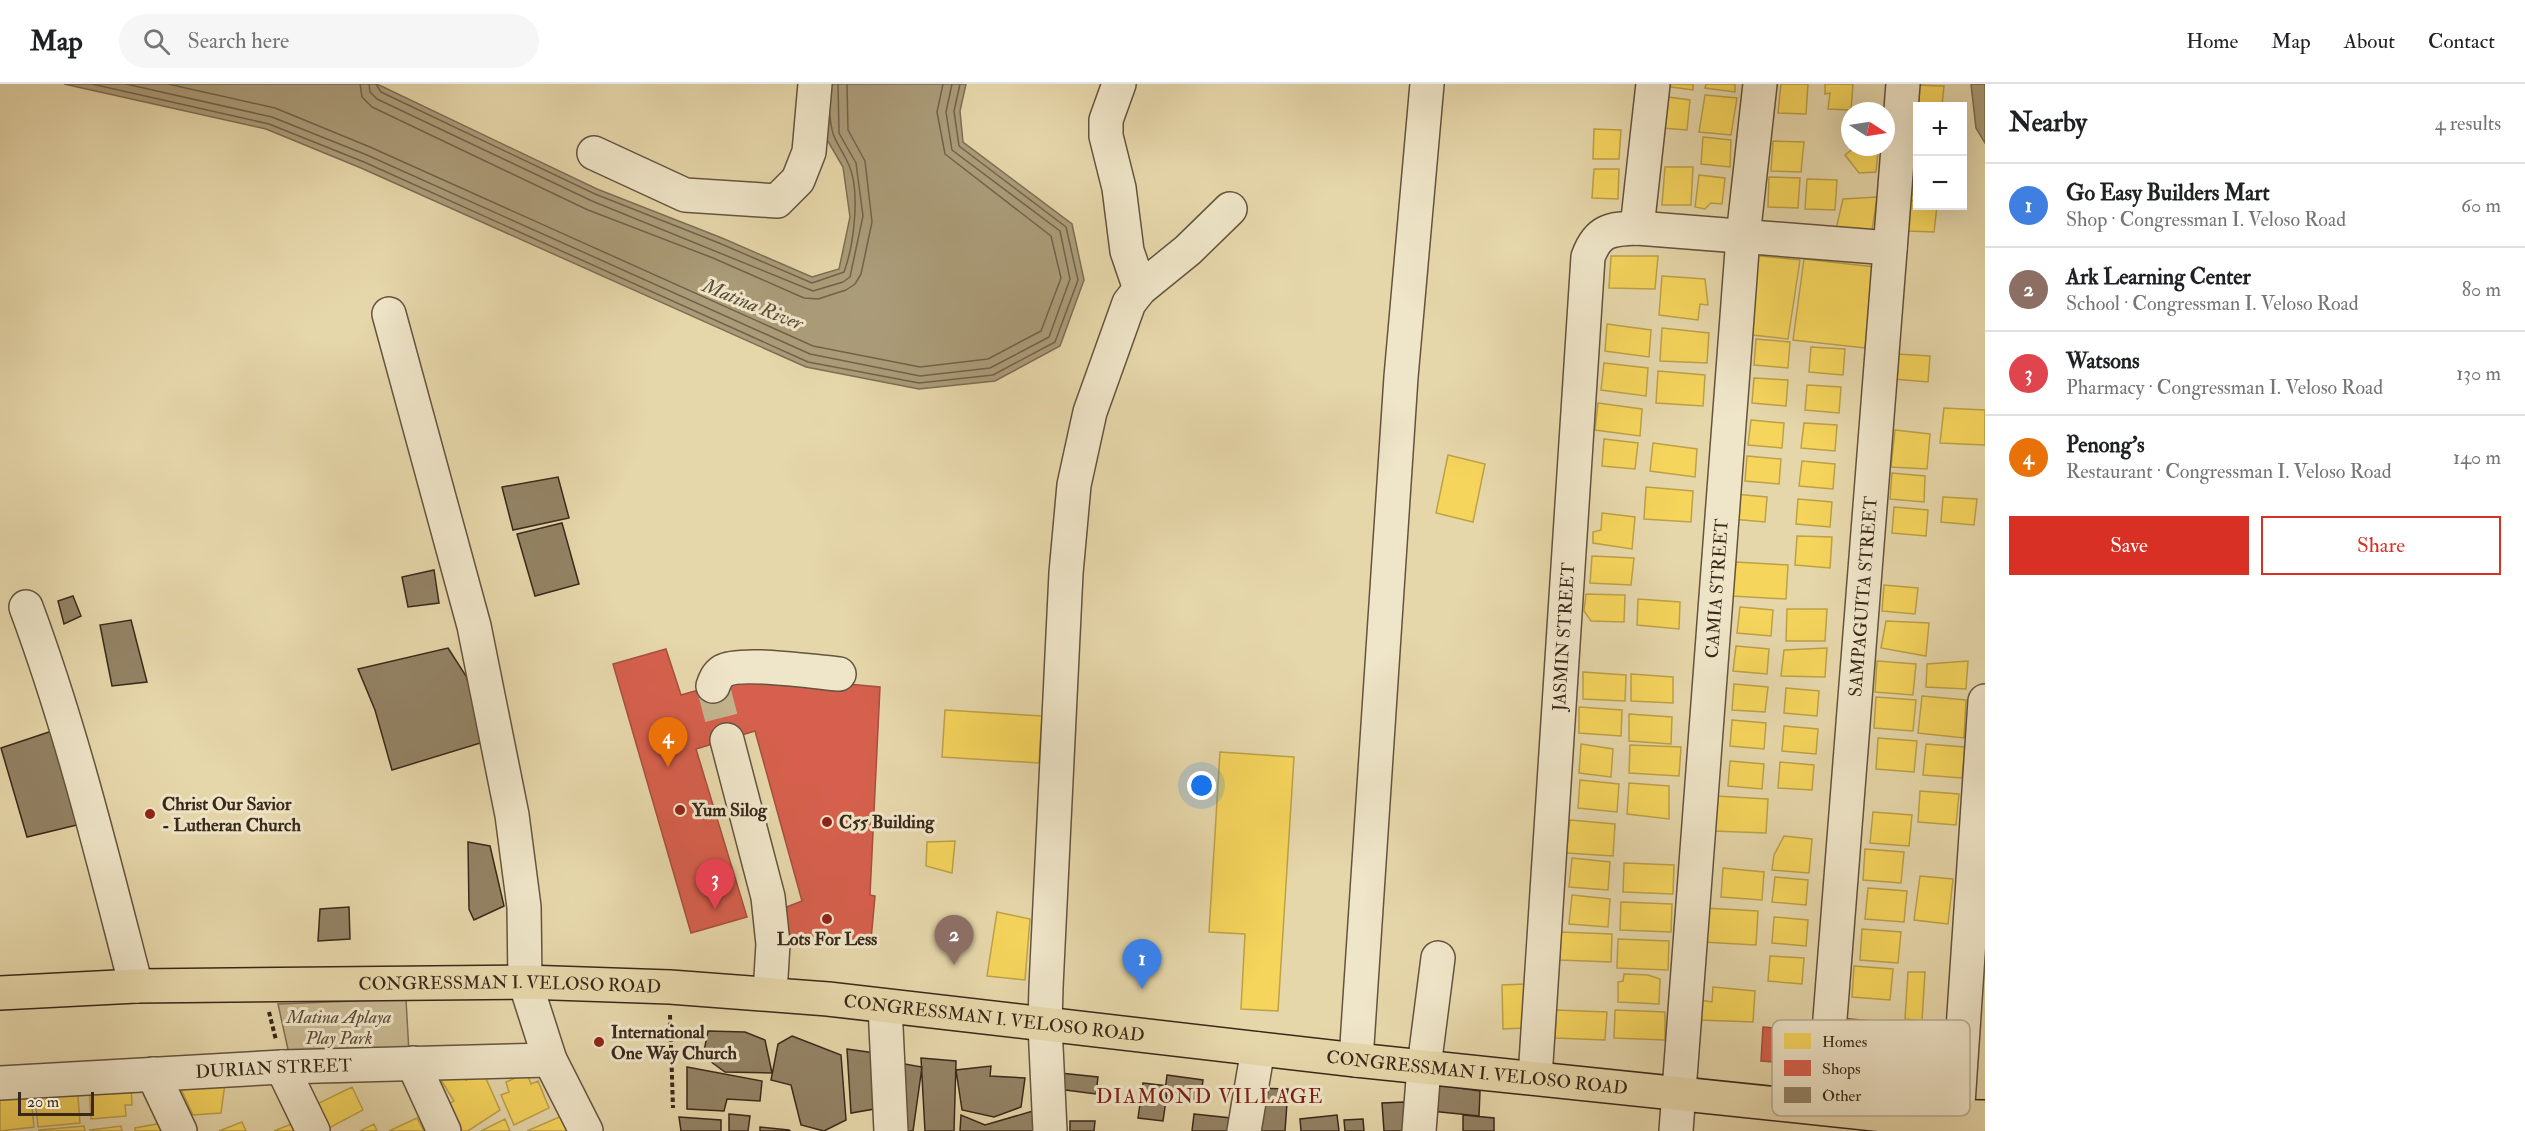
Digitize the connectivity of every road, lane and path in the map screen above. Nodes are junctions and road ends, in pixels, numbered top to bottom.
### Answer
1 (815, 84) edge
2 (1119, 84) edge
3 (1427, 84) edge
4 (1653, 84) edge
5 (1760, 84) edge
6 (1902, 84) edge
7 (594, 153) dead end
8 (1230, 209) dead end
9 (1637, 228) junction
10 (1743, 237) junction
11 (1890, 248) junction
12 (1140, 289) junction
13 (389, 314) dead end
14 (26, 607) dead end
15 (839, 674) dead end
16 (713, 686) dead end
17 (1985, 700) edge
18 (727, 740) tunnel mouth
19 (1983, 765) edge
20 (1438, 958) dead end
21 (525, 982) junction
22 (136, 986) junction
23 (669, 987) junction
24 (0, 993) edge
25 (770, 993) junction
26 (885, 1006) junction
27 (1830, 1020) edge
28 (1045, 1025) junction
29 (1258, 1049) junction
30 (550, 1060) junction
31 (1356, 1060) junction
32 (413, 1064) junction
33 (282, 1067) junction
34 (1424, 1067) junction
35 (153, 1074) junction
36 (1535, 1078) junction
37 (0, 1083) edge
38 (1678, 1092) junction
39 (1772, 1102) edge
40 (673, 1108) dead end
41 (1858, 1116) edge
42 (1971, 1118) edge
43 (1892, 1124) edge
44 (180, 1131) edge
45 (313, 1131) edge
46 (444, 1131) edge
47 (586, 1131) edge
48 (891, 1131) edge
49 (1050, 1131) edge
50 (1244, 1131) edge
51 (1419, 1131) edge
52 (1676, 1131) edge

1 - 7 street
2 - 12 street
3 - 31 street
4 - 9 street
5 - 10 street, CAMIA STREET
6 - 11 street, SAMPAGUITA STREET
8 - 12 street
9 - 10 street, JASMIN STREET
9 - 36 street, JASMIN STREET
10 - 11 street, JASMIN STREET
10 - 38 street, CAMIA STREET
11 - 27 street, SAMPAGUITA STREET
12 - 28 street
13 - 21 street
14 - 22 street
15 - 16 street
17 - 19 street
18 - 25 street
19 - 42 street
20 - 34 street
21 - 22 main road, CONGRESSMAN I. VELOSO ROAD
21 - 23 main road, CONGRESSMAN I. VELOSO ROAD
21 - 30 street
22 - 24 main road, CONGRESSMAN I. VELOSO ROAD
23 - 25 main road, CONGRESSMAN I. VELOSO ROAD
23 - 40 path
25 - 26 main road, CONGRESSMAN I. VELOSO ROAD
26 - 28 main road, CONGRESSMAN I. VELOSO ROAD
26 - 48 street
28 - 29 main road, CONGRESSMAN I. VELOSO ROAD
28 - 49 street
29 - 31 main road, CONGRESSMAN I. VELOSO ROAD
29 - 50 street
30 - 32 street, DURIAN STREET
30 - 47 street
31 - 34 main road, CONGRESSMAN I. VELOSO ROAD
32 - 33 street, DURIAN STREET
32 - 46 street
33 - 35 street, DURIAN STREET
33 - 45 street
34 - 36 main road, CONGRESSMAN I. VELOSO ROAD
34 - 51 street
35 - 37 street, DURIAN STREET
35 - 44 street
36 - 38 main road, CONGRESSMAN I. VELOSO ROAD
38 - 39 main road, CONGRESSMAN I. VELOSO ROAD
38 - 52 street, CAMIA STREET
41 - 43 main road, CONGRESSMAN I. VELOSO ROAD
42 - 43 main road, CONGRESSMAN I. VELOSO ROAD

